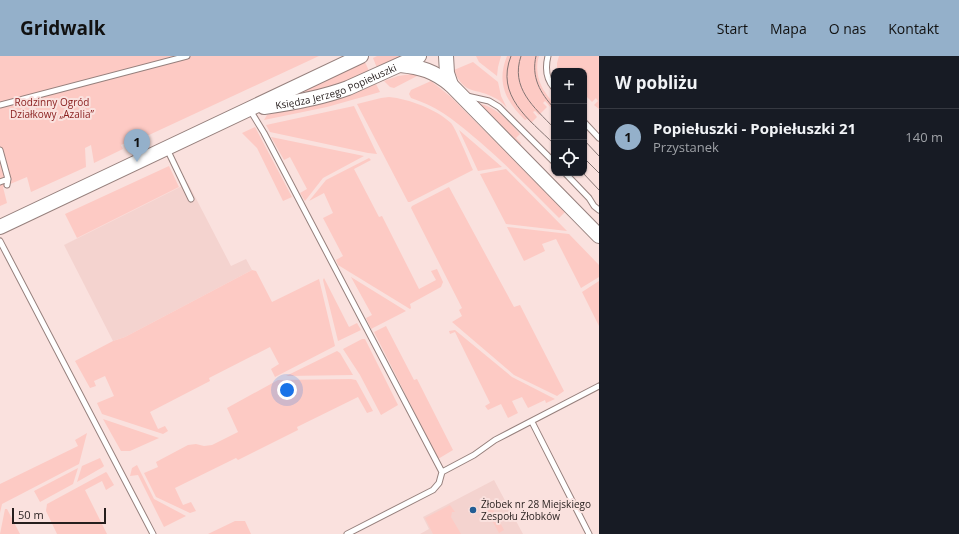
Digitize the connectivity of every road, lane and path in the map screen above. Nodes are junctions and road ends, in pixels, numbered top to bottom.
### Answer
1 (188, 56) edge
2 (361, 56) edge
3 (419, 56) edge
4 (446, 56) edge
5 (548, 56) edge
6 (400, 65) junction
7 (551, 84) edge
8 (456, 90) junction
9 (0, 105) edge
10 (250, 109) junction
11 (587, 125) edge
12 (599, 138) edge
13 (166, 148) junction
14 (0, 150) edge
15 (551, 159) edge
16 (568, 176) edge
17 (8, 179) junction
18 (0, 182) edge
19 (7, 185) dead end
20 (191, 199) dead end
21 (599, 210) edge
22 (0, 227) edge
23 (599, 236) edge
24 (0, 241) edge
25 (599, 386) edge
26 (532, 422) junction
27 (442, 472) junction
28 (153, 534) edge
29 (347, 534) edge
30 (589, 534) edge

1 - 9 lane
2 - 10 street, Księdza Jerzego Popiełuszki
3 - 6 street, Księdza Jerzego Popiełuszki
4 - 8 street
5 - 7 lane
6 - 8 street
6 - 10 street, Księdza Jerzego Popiełuszki
8 - 15 lane
8 - 23 street
10 - 13 street, Księdza Jerzego Popiełuszki
10 - 27 lane
11 - 12 lane
13 - 20 lane
13 - 22 street, Księdza Jerzego Popiełuszki
14 - 17 lane
16 - 21 lane
17 - 18 lane
17 - 19 lane
24 - 28 lane
25 - 26 lane
26 - 27 lane
26 - 30 lane
27 - 29 lane

